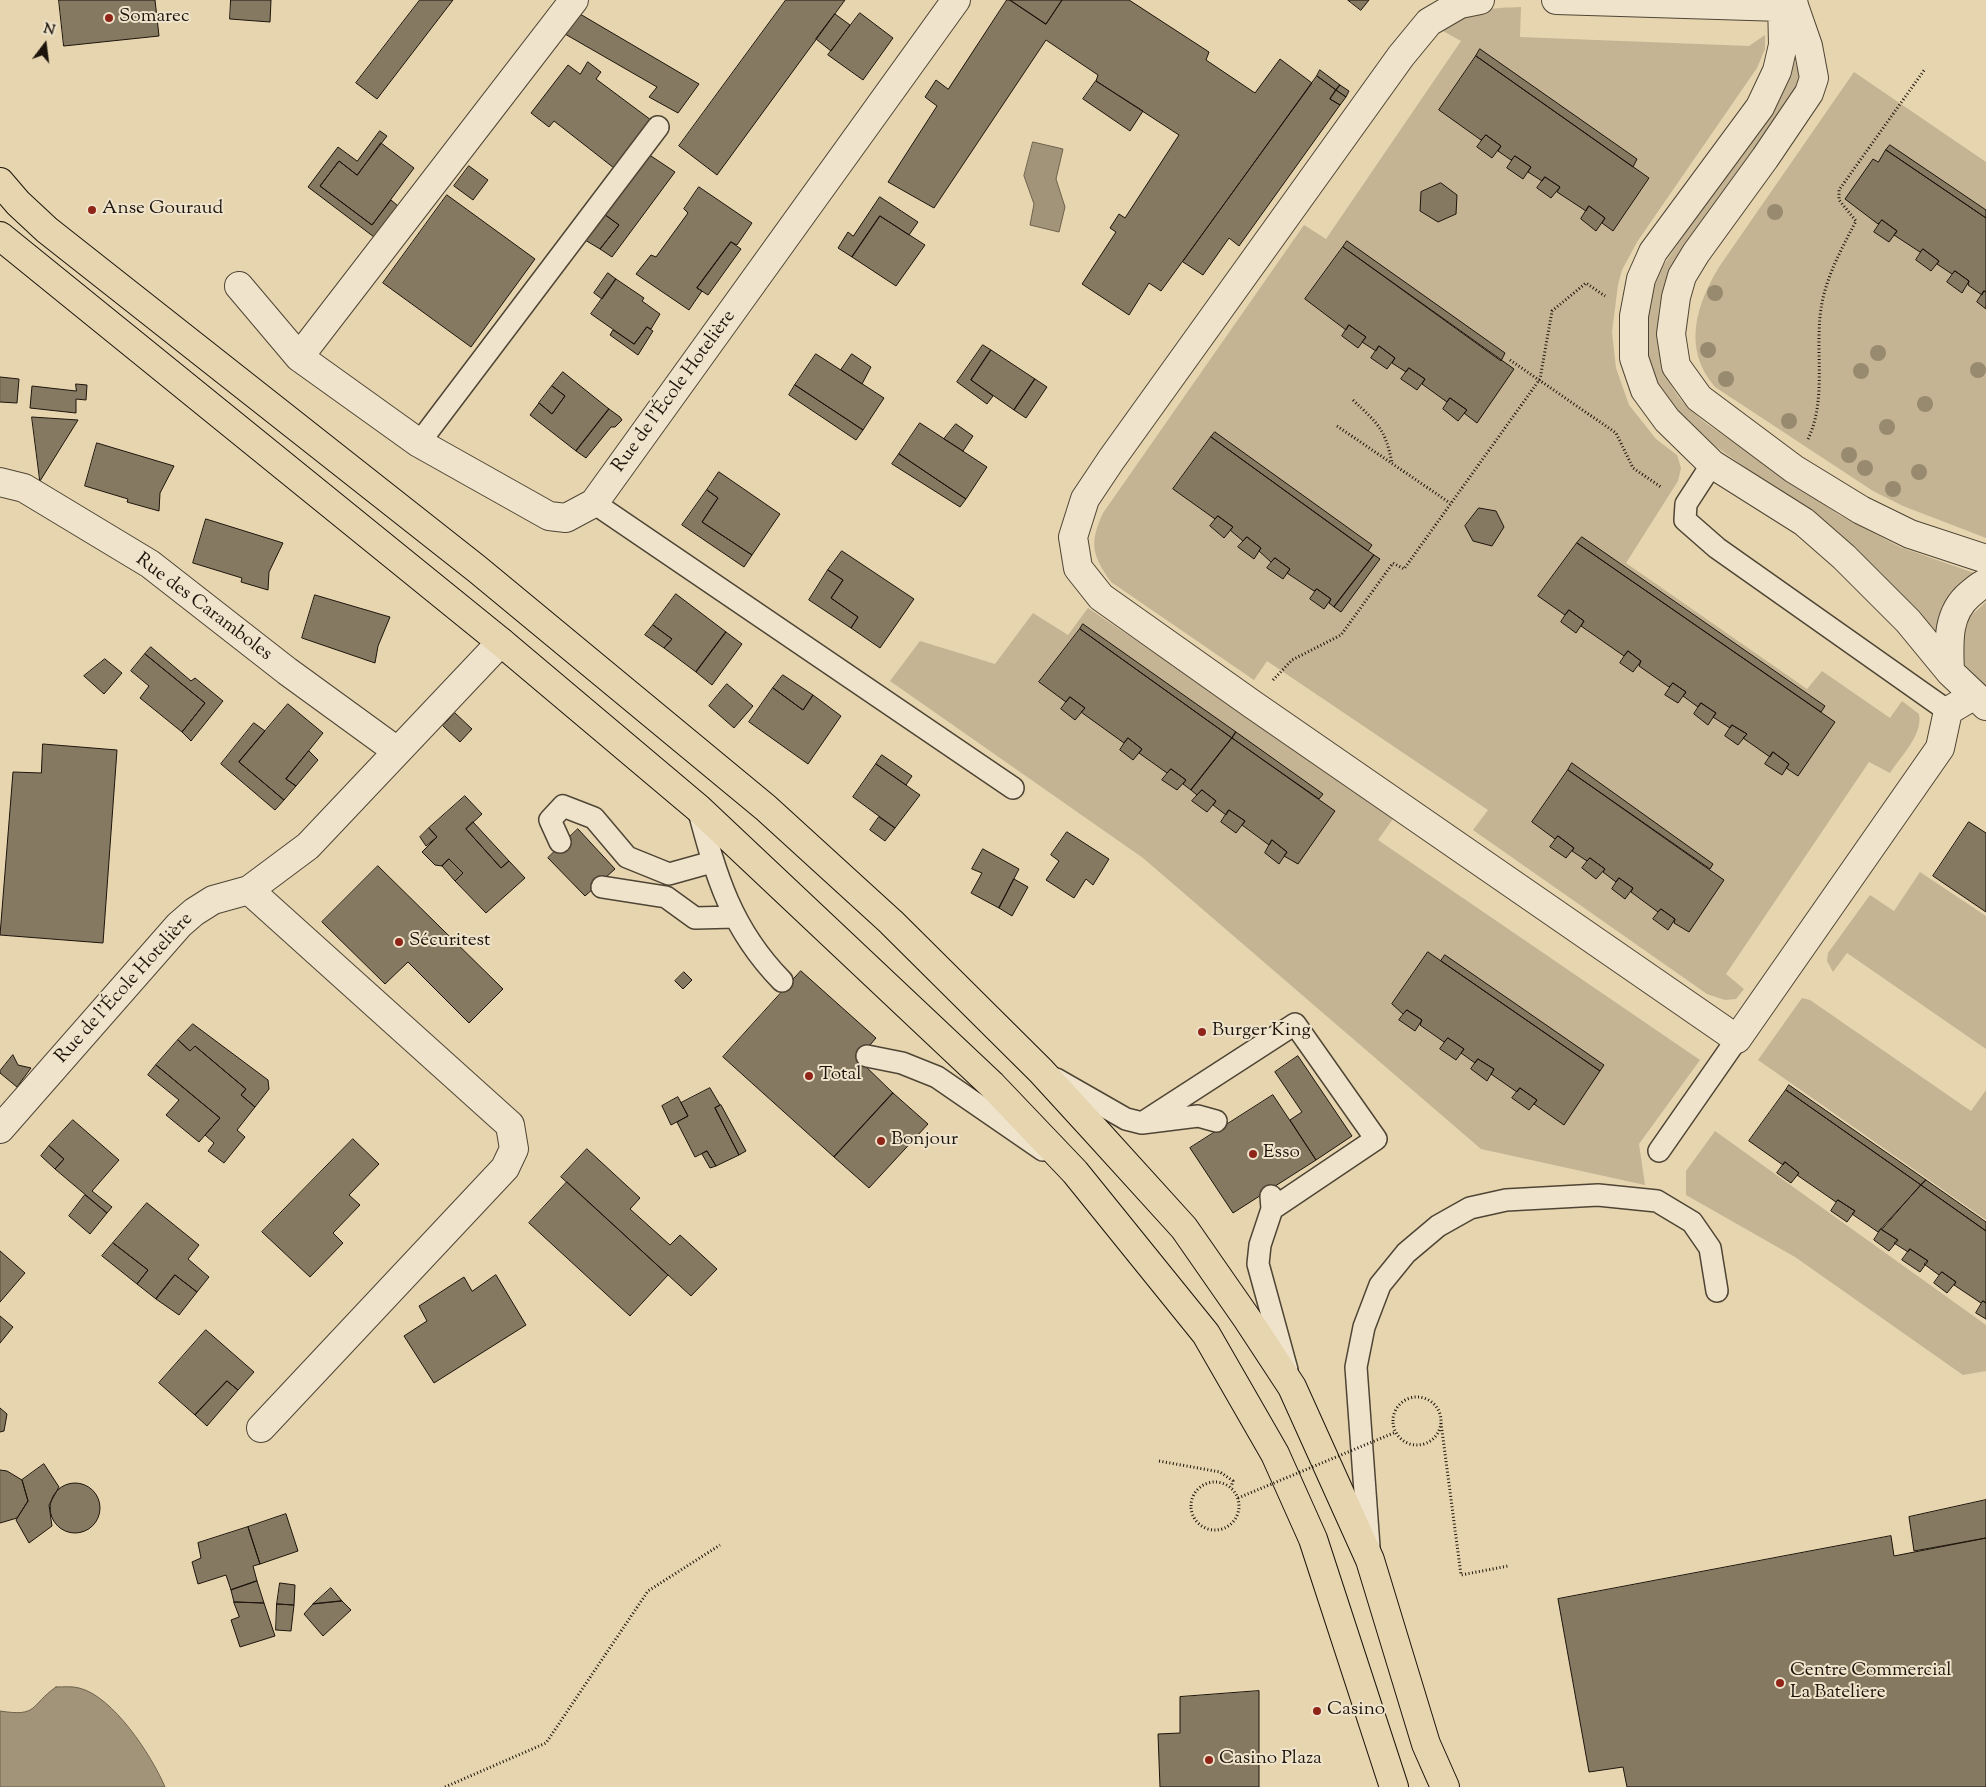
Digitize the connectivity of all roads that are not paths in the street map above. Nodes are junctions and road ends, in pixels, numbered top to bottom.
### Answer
1 (574, 0) edge
2 (956, 0) edge
3 (1480, 0) edge
4 (1556, 0) edge
5 (1788, 3) edge
6 (658, 127) dead end
7 (0, 182) edge
8 (0, 236) edge
9 (240, 286) dead end
10 (299, 357) junction
11 (419, 443) junction
12 (1712, 464) junction
13 (0, 482) edge
14 (594, 503) junction
15 (1986, 559) edge
16 (1986, 583) edge
17 (501, 642) junction
18 (1950, 672) junction
19 (1980, 701) edge
20 (1948, 711) junction
21 (397, 751) junction
22 (1013, 788) dead end
23 (698, 808) junction
24 (560, 842) dead end
25 (712, 862) junction
26 (602, 887) dead end
27 (249, 890) junction
28 (735, 917) junction
29 (782, 982) dead end
30 (1737, 1039) junction
31 (867, 1056) dead end
32 (1041, 1071) junction
33 (1216, 1120) dead end
34 (1142, 1123) junction
35 (0, 1129) edge
36 (1658, 1151) dead end
37 (1075, 1172) junction
38 (1717, 1291) dead end
39 (1292, 1387) junction
40 (261, 1428) dead end
41 (1370, 1560) junction
42 (1394, 1787) edge
43 (1445, 1787) edge

1 - 10 street
2 - 14 street, Rue de l'École Hotelière
3 - 30 street
4 - 5 street
5 - 12 street
5 - 15 street
6 - 11 lane
7 - 32 highway
8 - 17 highway
9 - 10 street, Rue de l'École Hotelière
10 - 11 street, Rue de l'École Hotelière
11 - 14 street, Rue de l'École Hotelière
12 - 18 street
12 - 20 lane
13 - 21 street, Rue des Caramboles
14 - 22 lane
16 - 18 street
17 - 21 street, Rue de l'École Hotelière
17 - 23 highway
18 - 19 street
19 - 20 street
20 - 30 street
21 - 27 street, Rue de l'École Hotelière
23 - 25 lane
23 - 37 highway
24 - 25 lane
25 - 28 lane
26 - 28 lane
27 - 35 street, Rue de l'École Hotelière
27 - 40 street
28 - 29 lane
30 - 36 lane
31 - 37 lane
32 - 34 lane
32 - 39 highway
33 - 34 lane
34 - 39 lane
37 - 42 highway
38 - 41 lane
39 - 41 highway
41 - 43 highway

